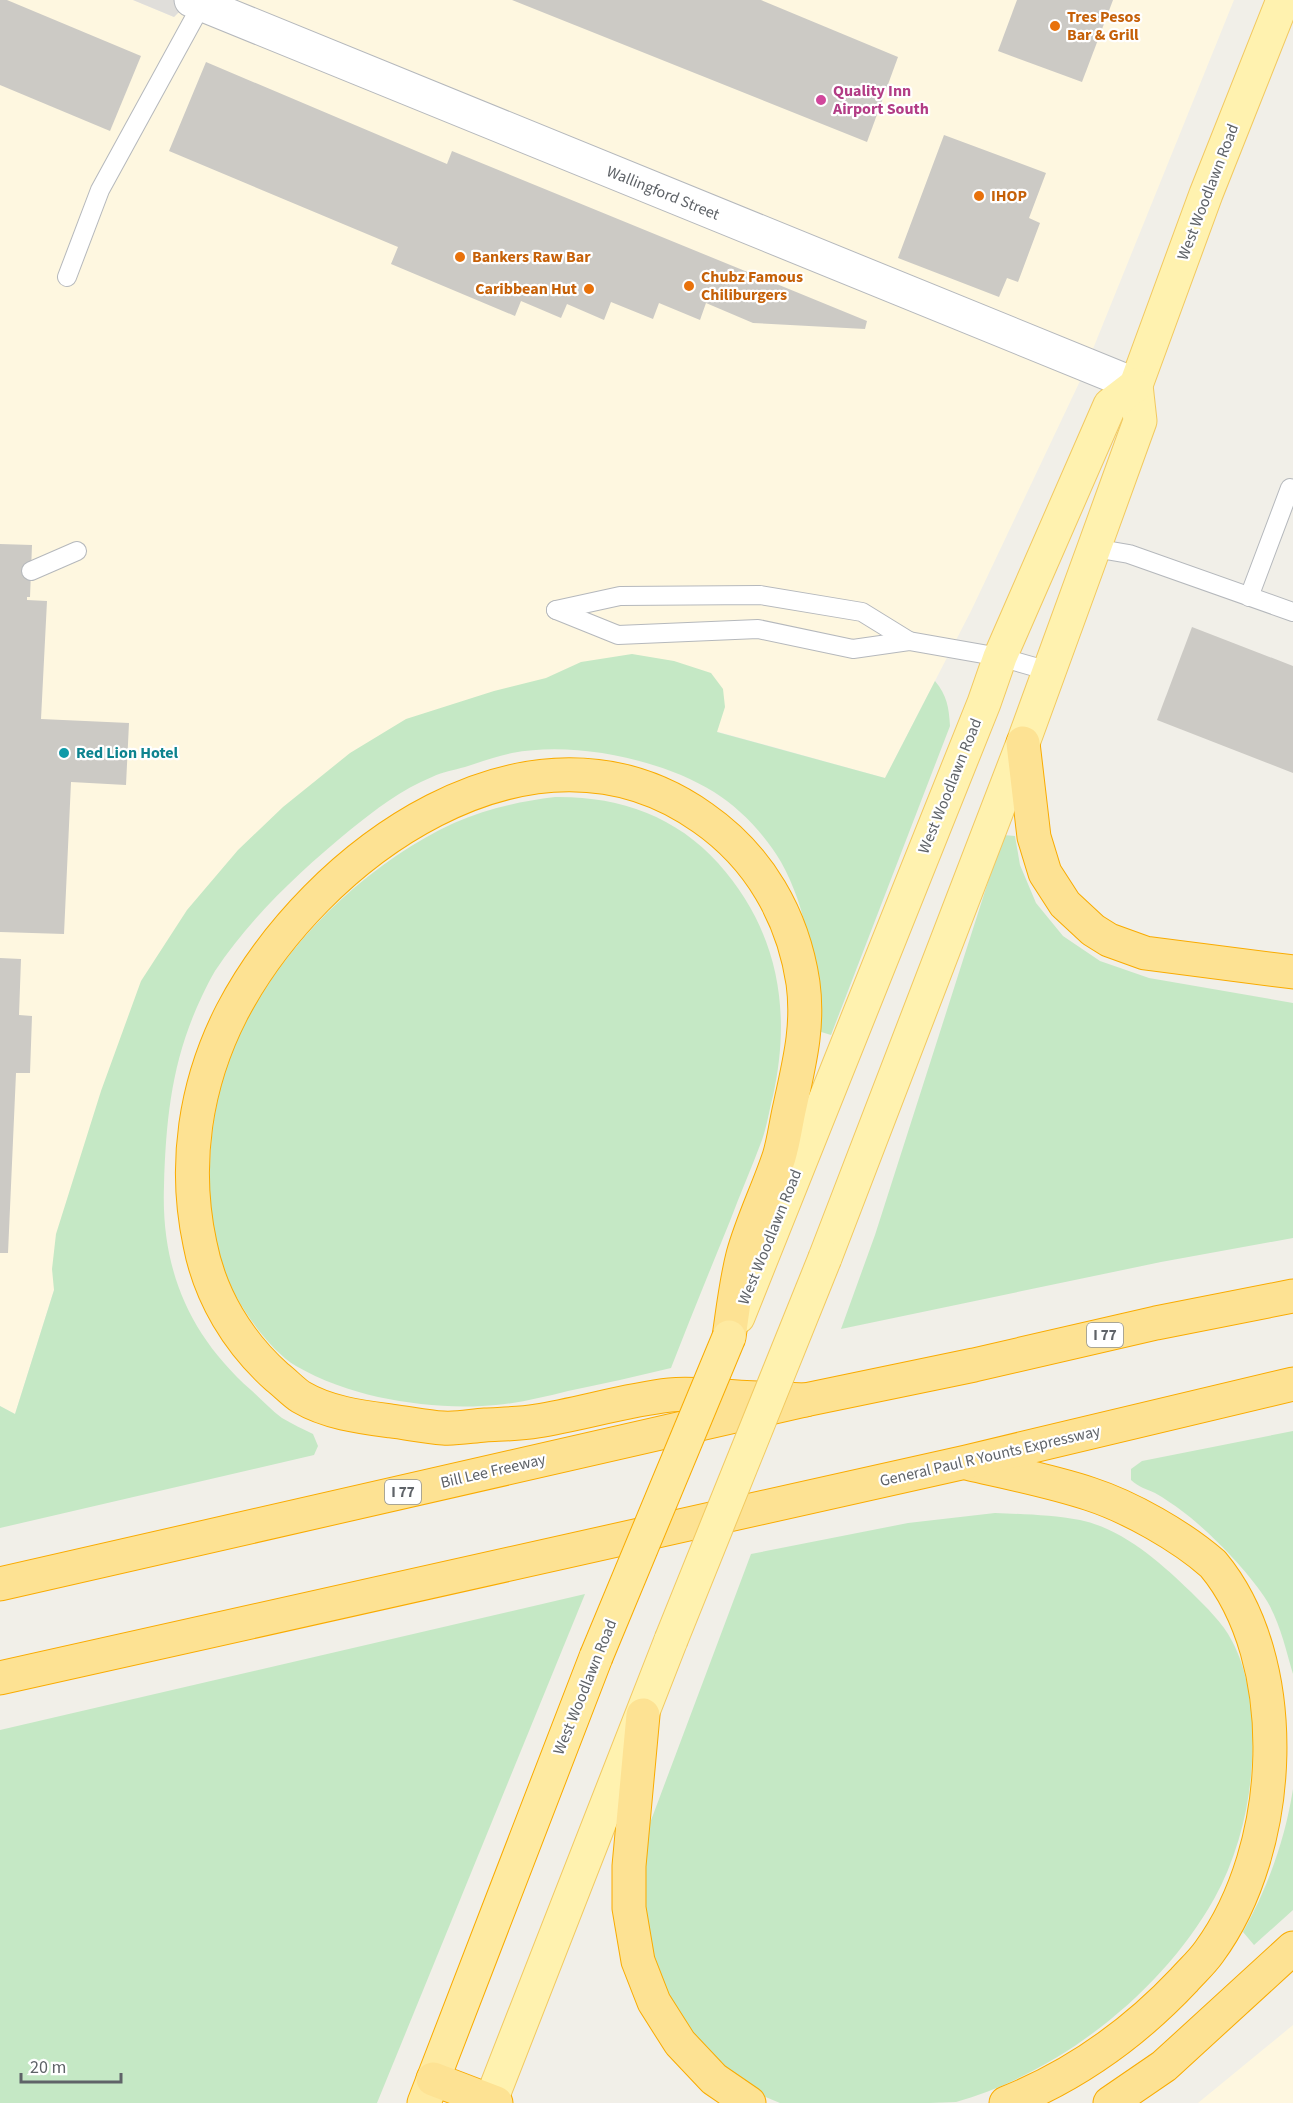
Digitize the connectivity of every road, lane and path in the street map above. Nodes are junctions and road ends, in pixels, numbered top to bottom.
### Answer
1 (1283, 0) edge
2 (199, 1) edge
3 (68, 277) dead end
4 (1136, 385) junction
5 (1293, 489) edge
6 (1094, 548) junction
7 (78, 551) dead end
8 (31, 571) dead end
9 (1249, 597) junction
10 (1293, 612) edge
11 (909, 641) junction
12 (1000, 657) junction
13 (1049, 671) junction
14 (1023, 742) junction
15 (1293, 972) edge
16 (747, 1274) junction
17 (1293, 1296) edge
18 (1293, 1384) edge
19 (805, 1400) junction
20 (966, 1462) junction
21 (0, 1584) edge
22 (0, 1678) edge
23 (643, 1715) junction
24 (1293, 1948) edge
25 (428, 2091) edge
26 (492, 2102) edge
27 (749, 2103) edge
28 (1006, 2103) edge
29 (1110, 2103) edge

1 - 4 main road, West Woodlawn Road
2 - 3 lane
2 - 4 street, Wallingford Street
4 - 6 main road, West Woodlawn Road
4 - 12 main road, West Woodlawn Road
5 - 9 lane
6 - 9 lane
6 - 13 main road, West Woodlawn Road
7 - 8 lane
9 - 10 lane
11 - 11 lane
11 - 12 lane
12 - 13 lane
12 - 16 main road, West Woodlawn Road
13 - 14 main road, West Woodlawn Road
14 - 15 highway
14 - 23 main road, West Woodlawn Road, bridge
16 - 19 highway
16 - 25 highway, West Woodlawn Road, bridge
17 - 19 highway, Bill Lee Freeway / I 77
18 - 20 highway, General Paul R Younts Expressway
19 - 21 highway, Bill Lee Freeway / I 77
20 - 22 highway, General Paul R Younts Expressway
20 - 28 highway
23 - 26 main road, West Woodlawn Road
23 - 27 highway
24 - 29 highway
25 - 26 highway

